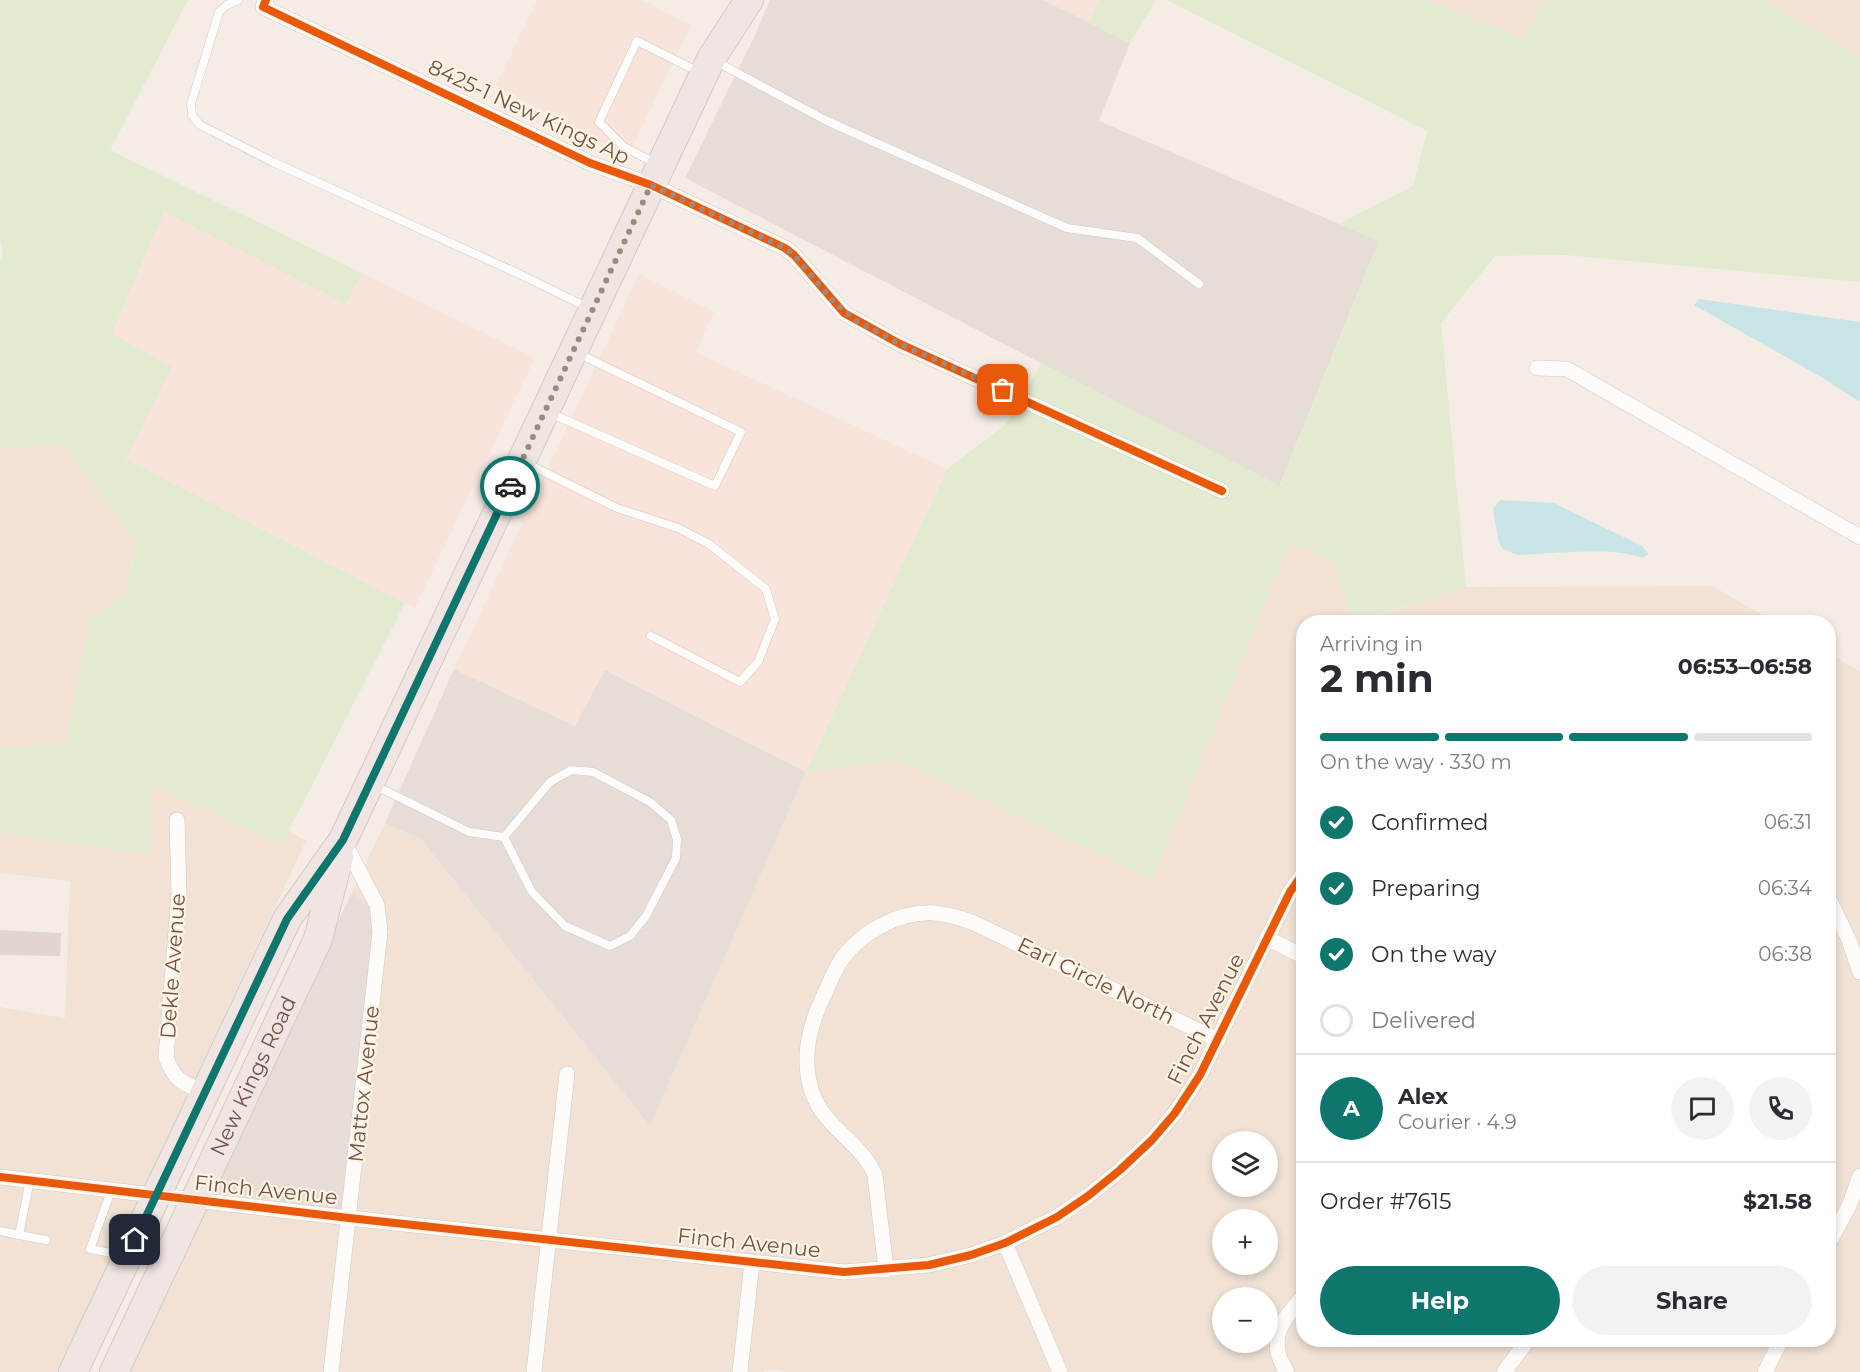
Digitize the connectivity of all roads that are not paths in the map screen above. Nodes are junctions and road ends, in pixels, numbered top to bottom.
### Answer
1 (238, 0) edge
2 (266, 0) edge
3 (729, 0) edge
4 (749, 0) edge
5 (707, 67) junction
6 (656, 176) junction
7 (1199, 284) dead end
8 (593, 310) junction
9 (573, 351) junction
10 (1537, 368) dead end
11 (546, 410) junction
12 (522, 461) junction
13 (1222, 491) dead end
14 (1860, 537) edge
15 (651, 636) dead end
16 (370, 783) junction
17 (177, 820) dead end
18 (504, 837) junction
19 (343, 840) junction
20 (1296, 883) edge
21 (1836, 913) edge
22 (1267, 938) junction
23 (1296, 953) edge
24 (1860, 972) edge
25 (1218, 1040) junction
26 (567, 1074) dead end
27 (204, 1093) junction
28 (1860, 1176) edge
29 (0, 1177) edge
30 (30, 1180) junction
31 (111, 1191) junction
32 (156, 1196) junction
33 (194, 1200) junction
34 (349, 1218) junction
35 (1836, 1230) edge
36 (0, 1232) edge
37 (19, 1235) junction
38 (549, 1239) junction
39 (46, 1240) dead end
40 (1005, 1243) junction
41 (127, 1256) junction
42 (752, 1262) junction
43 (886, 1270) junction
44 (1296, 1305) edge
45 (1523, 1347) edge
46 (1778, 1347) edge
47 (73, 1372) edge
48 (114, 1372) edge
49 (331, 1372) edge
50 (534, 1372) edge
51 (740, 1372) edge
52 (1060, 1372) edge
53 (1287, 1372) edge
54 (1504, 1372) edge
55 (1765, 1372) edge

1 - 8 lane
2 - 6 street, 8425-1 New Kings Ap
3 - 5 highway, New Kings Road
4 - 5 highway, New Kings Road
5 - 6 highway, New Kings Road
5 - 6 lane
5 - 7 lane
6 - 8 highway, New Kings Road
6 - 13 street, 8425-1 New Kings Ap
8 - 9 highway, New Kings Road
9 - 11 highway, New Kings Road
9 - 11 lane
10 - 14 street
11 - 12 highway, New Kings Road
12 - 15 lane
12 - 16 highway, New Kings Road
16 - 18 lane
16 - 19 highway, New Kings Road
17 - 27 street, Dekle Avenue
18 - 18 lane
19 - 27 highway, New Kings Road
19 - 33 highway, New Kings Road
19 - 34 street, Mattox Avenue
20 - 22 street, Finch Avenue
21 - 24 street
22 - 23 street
22 - 25 street, Finch Avenue
25 - 40 street, Finch Avenue
25 - 43 street, Earl Circle North
26 - 38 street
27 - 32 highway, New Kings Road
28 - 35 street
29 - 30 street, Finch Avenue
30 - 31 street, Finch Avenue
30 - 37 lane
31 - 32 street, Finch Avenue
31 - 41 lane
32 - 33 street, Finch Avenue
32 - 41 highway, New Kings Road
33 - 34 street, Finch Avenue
33 - 48 highway, New Kings Road
34 - 38 street, Finch Avenue
34 - 49 street, Mattox Avenue
36 - 37 lane
37 - 39 lane
38 - 42 street, Finch Avenue
38 - 50 street
40 - 43 street, Finch Avenue
40 - 52 street
41 - 47 highway, New Kings Road
42 - 43 street, Finch Avenue
42 - 51 street
44 - 53 street
45 - 54 street
46 - 55 street

